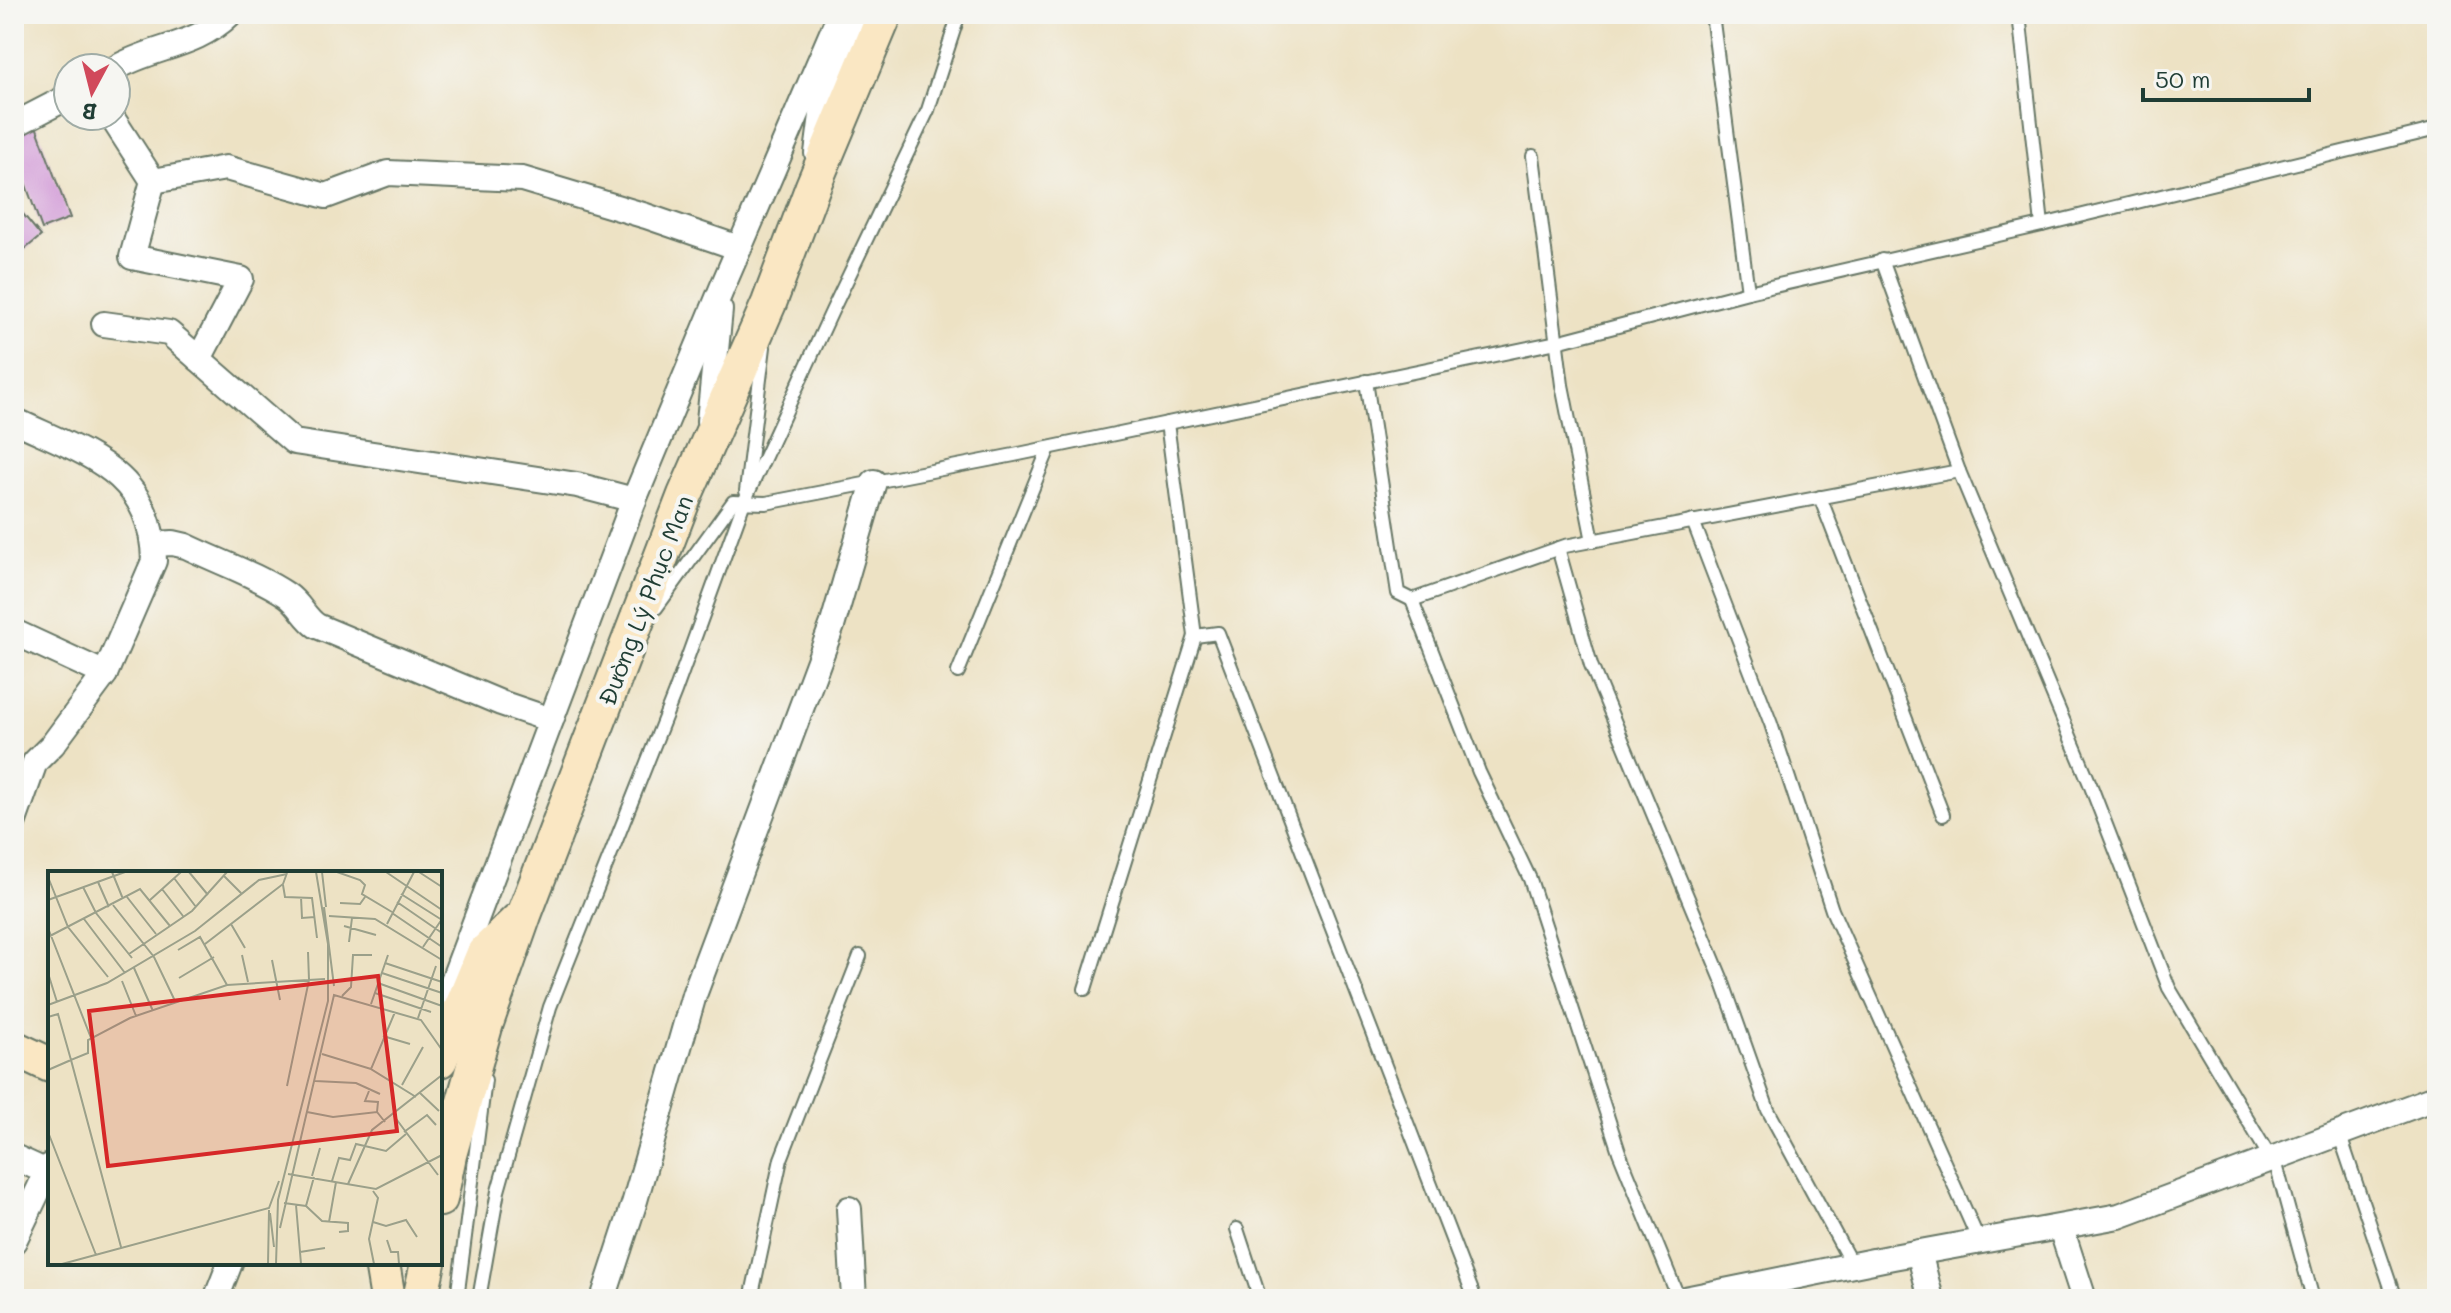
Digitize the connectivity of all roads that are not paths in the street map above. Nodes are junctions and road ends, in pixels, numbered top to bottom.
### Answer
1 (230, 14) edge
2 (840, 14) edge
3 (857, 14) edge
4 (885, 14) edge
5 (959, 14) edge
6 (1712, 14) edge
7 (2019, 14) edge
8 (132, 62) edge
9 (52, 105) edge
10 (14, 125) edge
11 (2437, 129) edge
12 (121, 132) edge
13 (1533, 156) dead end
14 (153, 181) junction
15 (813, 186) junction
16 (2042, 225) junction
17 (739, 248) junction
18 (1882, 260) junction
19 (722, 288) junction
20 (1748, 292) junction
21 (769, 303) junction
22 (104, 324) dead end
23 (1557, 342) junction
24 (199, 359) junction
25 (1366, 381) junction
26 (14, 420) edge
27 (1167, 423) junction
28 (707, 440) junction
29 (1049, 448) junction
30 (1959, 471) junction
31 (874, 482) junction
32 (1820, 497) junction
33 (634, 500) junction
34 (744, 502) junction
35 (1693, 521) junction
36 (1593, 541) junction
37 (154, 544) junction
38 (1558, 548) junction
39 (1412, 600) junction
40 (14, 632) edge
41 (1195, 636) junction
42 (625, 652) junction
43 (958, 672) dead end
44 (105, 674) junction
45 (551, 720) junction
46 (16, 811) edge
47 (1943, 815) dead end
48 (524, 915) junction
49 (860, 956) dead end
50 (1085, 989) dead end
51 (442, 1010) edge
52 (486, 1023) junction
53 (14, 1048) edge
54 (442, 1055) edge
55 (48, 1064) edge
56 (2437, 1097) edge
57 (2339, 1133) junction
58 (14, 1157) edge
59 (2272, 1158) junction
60 (48, 1169) edge
61 (442, 1189) edge
62 (849, 1209) dead end
63 (2061, 1228) junction
64 (1237, 1229) dead end
65 (14, 1241) edge
66 (1979, 1241) junction
67 (1919, 1252) junction
68 (229, 1265) edge
69 (428, 1265) edge
70 (1852, 1265) junction
71 (1723, 1295) edge
72 (216, 1299) edge
73 (420, 1299) edge
74 (457, 1299) edge
75 (479, 1299) edge
76 (603, 1299) edge
77 (751, 1299) edge
78 (854, 1299) edge
79 (1260, 1299) edge
80 (1475, 1299) edge
81 (1679, 1299) edge
82 (1685, 1299) edge
83 (1931, 1299) edge
84 (2084, 1299) edge
85 (2313, 1299) edge
86 (2395, 1299) edge

1 - 8 street
2 - 17 street
3 - 15 street
4 - 15 main road, Đường Lý Phục Man
5 - 34 lane
6 - 20 lane
7 - 16 lane
9 - 10 street
11 - 16 lane
12 - 14 street
13 - 23 lane
14 - 17 street
14 - 24 street
15 - 21 main road, Đường Lý Phục Man
16 - 18 lane
17 - 19 street
18 - 20 lane
18 - 30 lane
19 - 28 street
19 - 33 street
20 - 23 lane
21 - 28 main road, Đường Lý Phục Man
21 - 34 lane
22 - 24 street
23 - 25 lane
23 - 36 lane
24 - 33 street
25 - 27 lane
25 - 39 lane
26 - 37 street
27 - 29 lane
27 - 41 lane
28 - 42 main road, Đường Lý Phục Man
29 - 31 lane
29 - 43 lane
30 - 32 lane
30 - 59 lane
31 - 34 lane
31 - 76 street
32 - 35 lane
32 - 47 lane
33 - 45 street
34 - 42 lane
34 - 75 lane
35 - 36 lane
35 - 66 lane
36 - 38 lane
37 - 44 street
37 - 45 street
38 - 39 lane
38 - 70 lane
39 - 81 lane
40 - 44 street
41 - 50 lane
41 - 80 lane
42 - 48 main road, Đường Lý Phục Man
44 - 46 street
45 - 51 street
48 - 52 main road, Đường Lý Phục Man
48 - 54 main road
49 - 77 lane
52 - 61 main road, Đường Lý Phục Man
52 - 74 lane
53 - 55 main road
56 - 57 street
57 - 59 street
57 - 86 lane
58 - 60 street
59 - 63 street
59 - 85 lane
60 - 65 street
62 - 78 street
63 - 66 street
63 - 84 street
64 - 79 lane
66 - 67 street
67 - 70 street
67 - 83 street
68 - 72 street
69 - 73 main road
70 - 71 street
71 - 82 street

